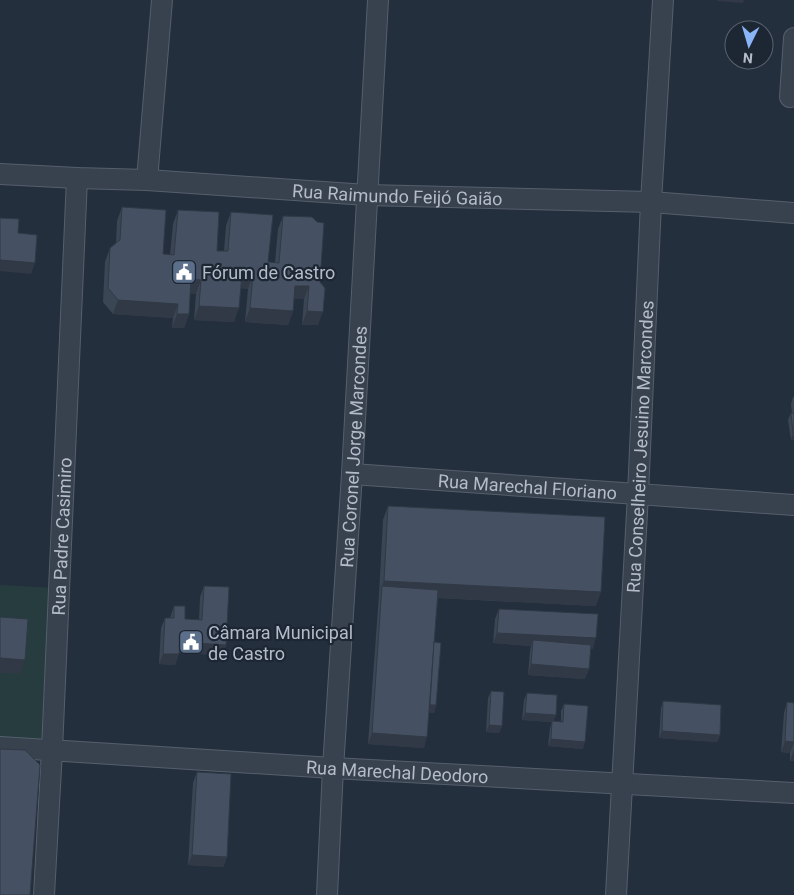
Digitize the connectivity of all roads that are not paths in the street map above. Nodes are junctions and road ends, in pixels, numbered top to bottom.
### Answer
1 (162, 0) edge
2 (378, 0) edge
3 (663, 0) edge
4 (794, 38) edge
5 (790, 97) dead end
6 (0, 174) edge
7 (77, 178) junction
8 (147, 180) junction
9 (367, 195) junction
10 (651, 202) junction
11 (794, 213) edge
12 (352, 474) junction
13 (638, 494) junction
14 (794, 505) edge
15 (0, 747) edge
16 (52, 750) junction
17 (333, 768) junction
18 (622, 784) junction
19 (794, 793) edge
20 (44, 895) edge
21 (328, 895) edge
22 (616, 895) edge

1 - 8 street
2 - 9 street, Rua Coronel Jorge Marcondes
3 - 10 street, Rua Conselheiro Jesuino Marcondes
4 - 5 street
6 - 7 street, Rua Raimundo Feijó Gaião
7 - 8 street, Rua Raimundo Feijó Gaião
7 - 16 street, Rua Padre Casimiro
8 - 9 street, Rua Raimundo Feijó Gaião
9 - 10 street, Rua Raimundo Feijó Gaião
9 - 12 street, Rua Coronel Jorge Marcondes
10 - 11 street, Rua Raimundo Feijó Gaião
10 - 13 street, Rua Conselheiro Jesuino Marcondes
12 - 13 street, Rua Marechal Floriano
12 - 17 street, Rua Coronel Jorge Marcondes
13 - 14 street, Rua Marechal Floriano
13 - 18 street, Rua Conselheiro Jesuino Marcondes
15 - 16 street, Rua Marechal Deodoro
16 - 17 street, Rua Marechal Deodoro
16 - 20 street, Rua Padre Casimiro
17 - 18 street, Rua Marechal Deodoro
17 - 21 street, Rua Coronel Jorge Marcondes
18 - 19 street, Rua Marechal Deodoro
18 - 22 street, Rua Conselheiro Jesuino Marcondes

